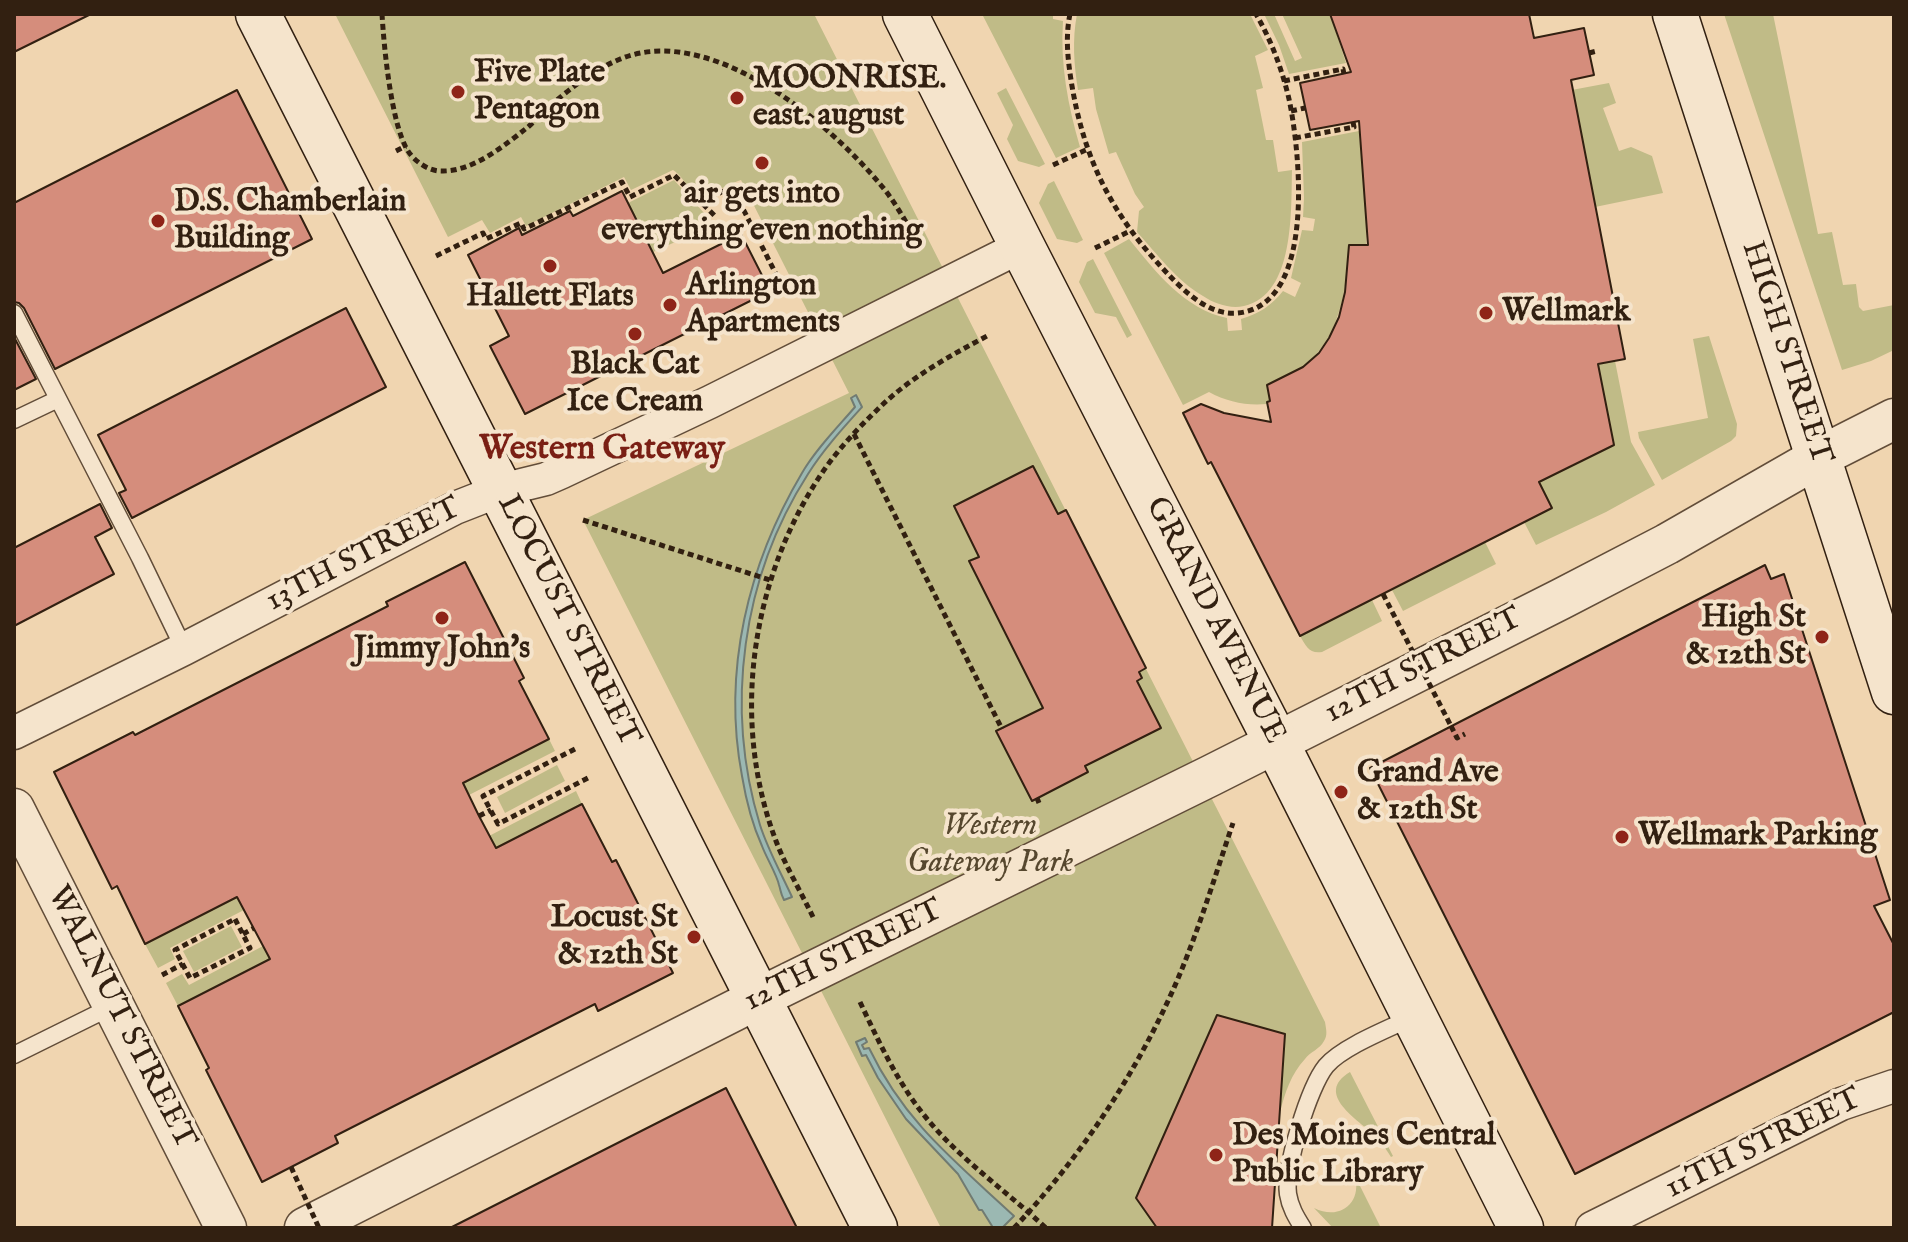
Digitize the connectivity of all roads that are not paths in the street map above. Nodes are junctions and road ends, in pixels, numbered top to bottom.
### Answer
1 (258, 14) edge
2 (905, 14) edge
3 (1675, 14) edge
4 (1022, 246) junction
5 (14, 313) edge
6 (58, 399) junction
7 (1894, 419) edge
8 (14, 420) edge
9 (1819, 457) junction
10 (501, 490) junction
11 (184, 649) junction
12 (1894, 692) edge
13 (14, 733) edge
14 (1276, 742) junction
15 (14, 809) edge
16 (759, 998) junction
17 (114, 1005) junction
18 (1414, 1016) junction
19 (14, 1055) edge
20 (1894, 1086) edge
21 (226, 1228) edge
22 (305, 1228) edge
23 (875, 1228) edge
24 (1303, 1228) edge
25 (1521, 1228) edge
26 (1592, 1228) edge

1 - 10 main road, LOCUST STREET
2 - 4 main road, GRAND AVENUE
3 - 9 main road, HIGH STREET
4 - 10 street, 13TH STREET
4 - 14 main road, GRAND AVENUE
5 - 6 lane
6 - 8 lane
6 - 11 lane
7 - 9 street, 12TH STREET
9 - 12 main road, HIGH STREET
9 - 14 street, 12TH STREET
10 - 11 street, 13TH STREET
10 - 16 main road, LOCUST STREET
11 - 13 street, 13TH STREET
14 - 16 street, 12TH STREET
14 - 18 main road, GRAND AVENUE
15 - 17 street, WALNUT STREET
16 - 22 street, 12TH STREET
16 - 23 main road, LOCUST STREET
17 - 19 lane
17 - 21 street, WALNUT STREET
18 - 24 lane
18 - 25 main road, GRAND AVENUE
20 - 26 street, 11TH STREET

